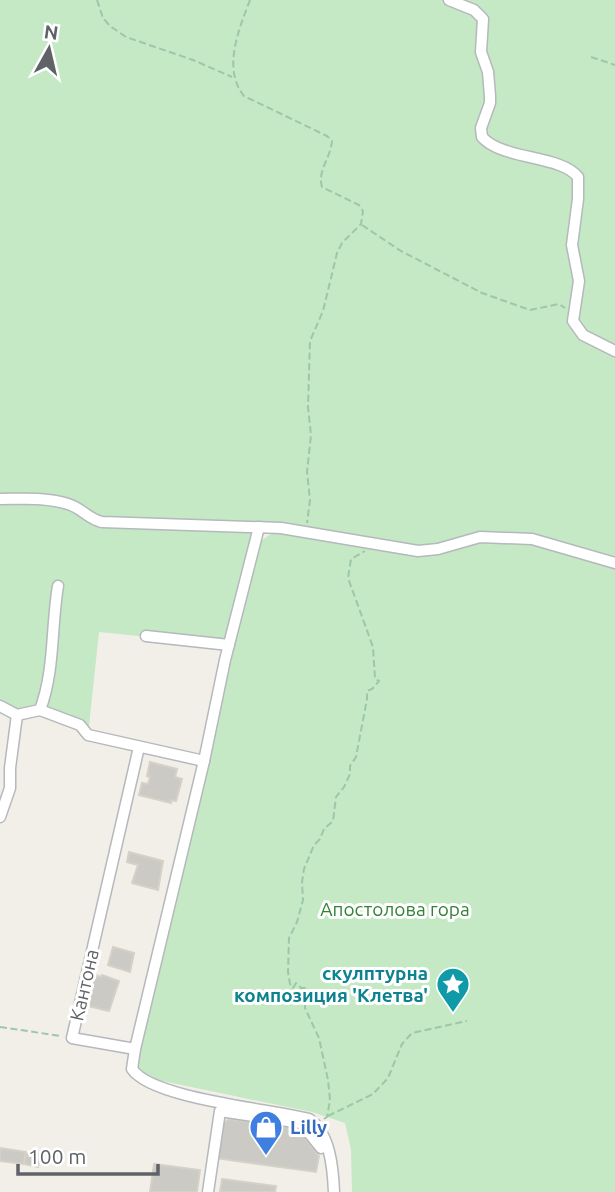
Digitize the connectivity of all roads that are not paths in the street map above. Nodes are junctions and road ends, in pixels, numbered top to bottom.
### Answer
1 (449, 0) edge
2 (615, 351) edge
3 (0, 499) edge
4 (259, 527) junction
5 (615, 564) edge
6 (58, 586) dead end
7 (146, 636) dead end
8 (229, 645) junction
9 (0, 706) edge
10 (40, 710) junction
11 (17, 715) junction
12 (139, 747) junction
13 (204, 761) junction
14 (0, 817) edge
15 (135, 1048) junction
16 (321, 1148) dead end
17 (208, 1192) edge
18 (334, 1192) edge

1 - 2 street
3 - 4 street
4 - 5 street
4 - 8 street
6 - 10 street
7 - 8 street
8 - 13 street
9 - 11 street
10 - 11 street
10 - 12 street
11 - 14 street
12 - 13 street
12 - 15 street, Кантона
13 - 15 street
15 - 18 street
16 - 17 street

